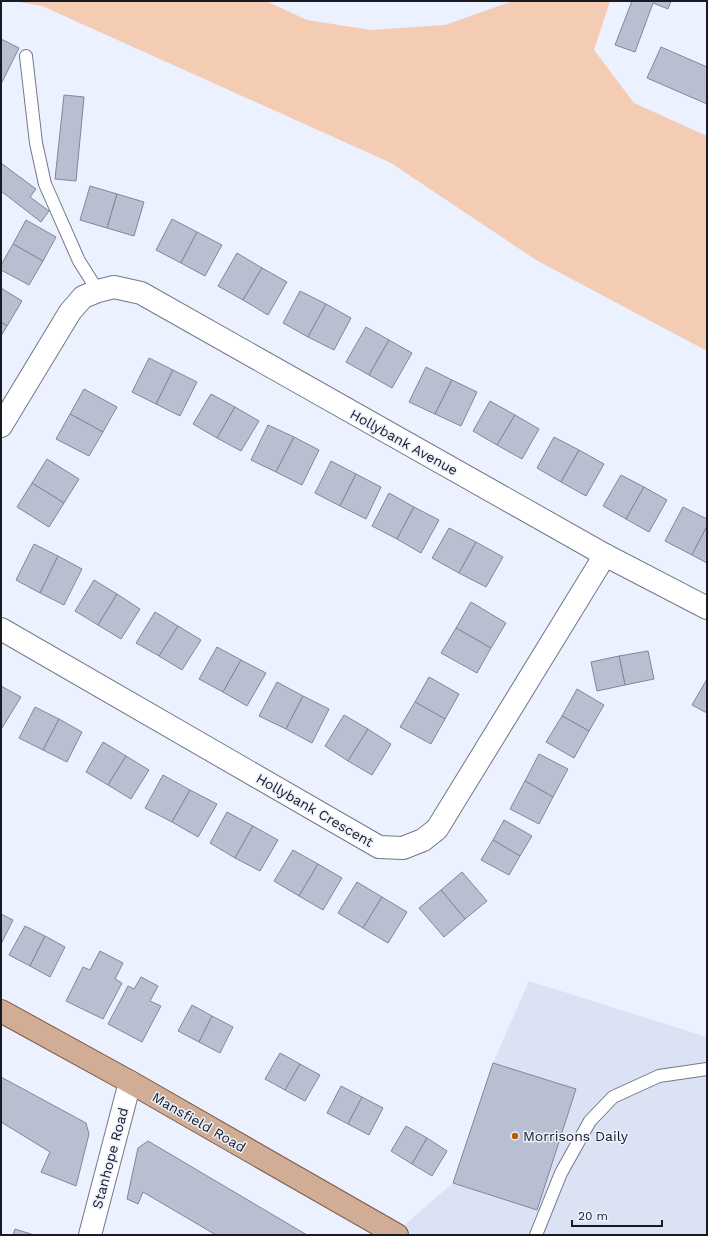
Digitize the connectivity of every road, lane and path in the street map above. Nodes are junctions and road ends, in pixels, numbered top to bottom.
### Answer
1 (26, 56) dead end
2 (98, 291) junction
3 (1, 426) edge
4 (605, 555) junction
5 (707, 608) edge
6 (1, 629) edge
7 (1, 1011) edge
8 (707, 1068) edge
9 (130, 1082) junction
10 (90, 1235) edge
11 (397, 1235) edge
12 (536, 1235) edge

1 - 2 lane
2 - 3 street
2 - 4 street, Hollybank Avenue
4 - 5 street, Hollybank Avenue
4 - 6 street, Hollybank Crescent
7 - 9 main road, Mansfield Road
8 - 12 lane
9 - 10 street, Stanhope Road
9 - 11 main road, Mansfield Road

